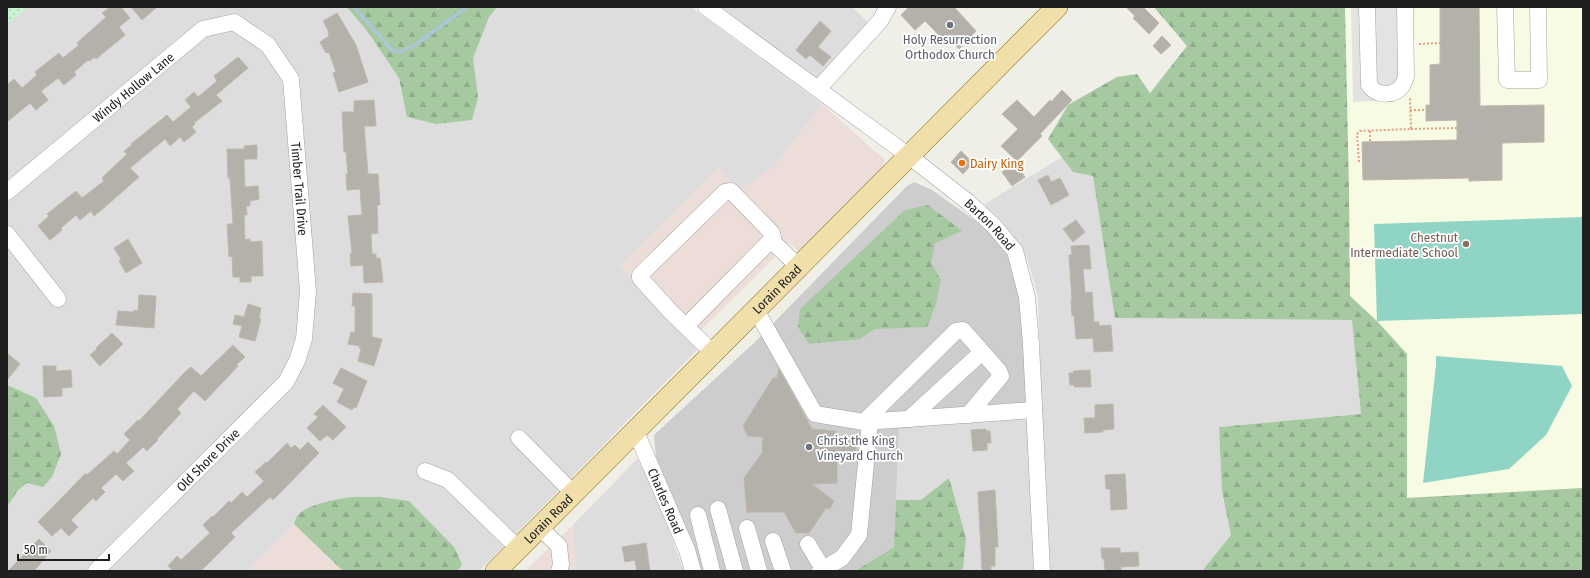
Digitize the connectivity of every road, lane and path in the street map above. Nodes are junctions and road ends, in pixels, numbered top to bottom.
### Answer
1 (888, 7) edge
2 (1367, 7) edge
3 (1405, 7) edge
4 (1505, 7) edge
5 (1538, 7) edge
6 (1056, 8) edge
7 (717, 10) edge
8 (1440, 43) dead end
9 (1417, 44) dead end
10 (268, 45) joint
11 (818, 89) junction
12 (1410, 98) dead end
13 (1410, 110) junction
14 (1426, 110) dead end
15 (1457, 128) dead end
16 (1411, 129) junction
17 (1370, 130) junction
18 (1370, 142) dead end
19 (909, 156) junction
20 (1359, 162) dead end
21 (7, 192) edge
22 (7, 234) edge
23 (773, 238) junction
24 (799, 267) junction
25 (58, 298) dead end
26 (756, 310) junction
27 (686, 326) junction
28 (304, 339) joint
29 (982, 352) junction
30 (714, 354) junction
31 (1034, 410) junction
32 (968, 415) junction
33 (909, 419) junction
34 (867, 422) junction
35 (636, 432) junction
36 (519, 438) dead end
37 (425, 471) dead end
38 (574, 494) junction
39 (718, 509) dead end
40 (698, 515) dead end
41 (540, 528) junction
42 (747, 528) dead end
43 (773, 541) dead end
44 (808, 544) dead end
45 (705, 545) junction
46 (519, 549) junction
47 (687, 550) junction
48 (821, 570) edge
49 (96, 571) edge
50 (496, 571) edge
51 (559, 571) edge
52 (693, 571) edge
53 (712, 571) edge
54 (735, 571) edge
55 (759, 571) edge
56 (783, 571) edge
57 (1042, 571) edge

1 - 11 street
2 - 3 street
4 - 5 street
6 - 19 main road, Lorain Road
7 - 11 street, Barton Road
8 - 9 path
10 - 21 street, Windy Hollow Lane
10 - 28 street, Timber Trail Drive
11 - 19 street, Barton Road
12 - 13 path
13 - 14 path
13 - 16 path
15 - 16 path
16 - 17 path
17 - 18 path
17 - 20 path
19 - 24 main road, Lorain Road
19 - 31 street, Barton Road
22 - 25 street
23 - 24 street
23 - 27 street
23 - 27 street
24 - 26 main road, Lorain Road
26 - 30 main road, Lorain Road
26 - 34 street
27 - 30 street
28 - 49 street, Old Shore Drive
29 - 32 street
29 - 33 street
29 - 34 street
30 - 35 main road, Lorain Road
31 - 32 street
31 - 57 street, Barton Road
32 - 33 street
33 - 34 street
34 - 48 street
35 - 38 main road, Lorain Road
35 - 47 street, Charles Road
36 - 38 street
37 - 46 street
38 - 41 main road, Lorain Road
39 - 54 street
40 - 45 street
41 - 46 main road, Lorain Road
41 - 51 street
42 - 55 street
43 - 56 street
44 - 48 street
45 - 47 street
45 - 53 street
46 - 50 main road, Lorain Road
47 - 52 street, Charles Road

